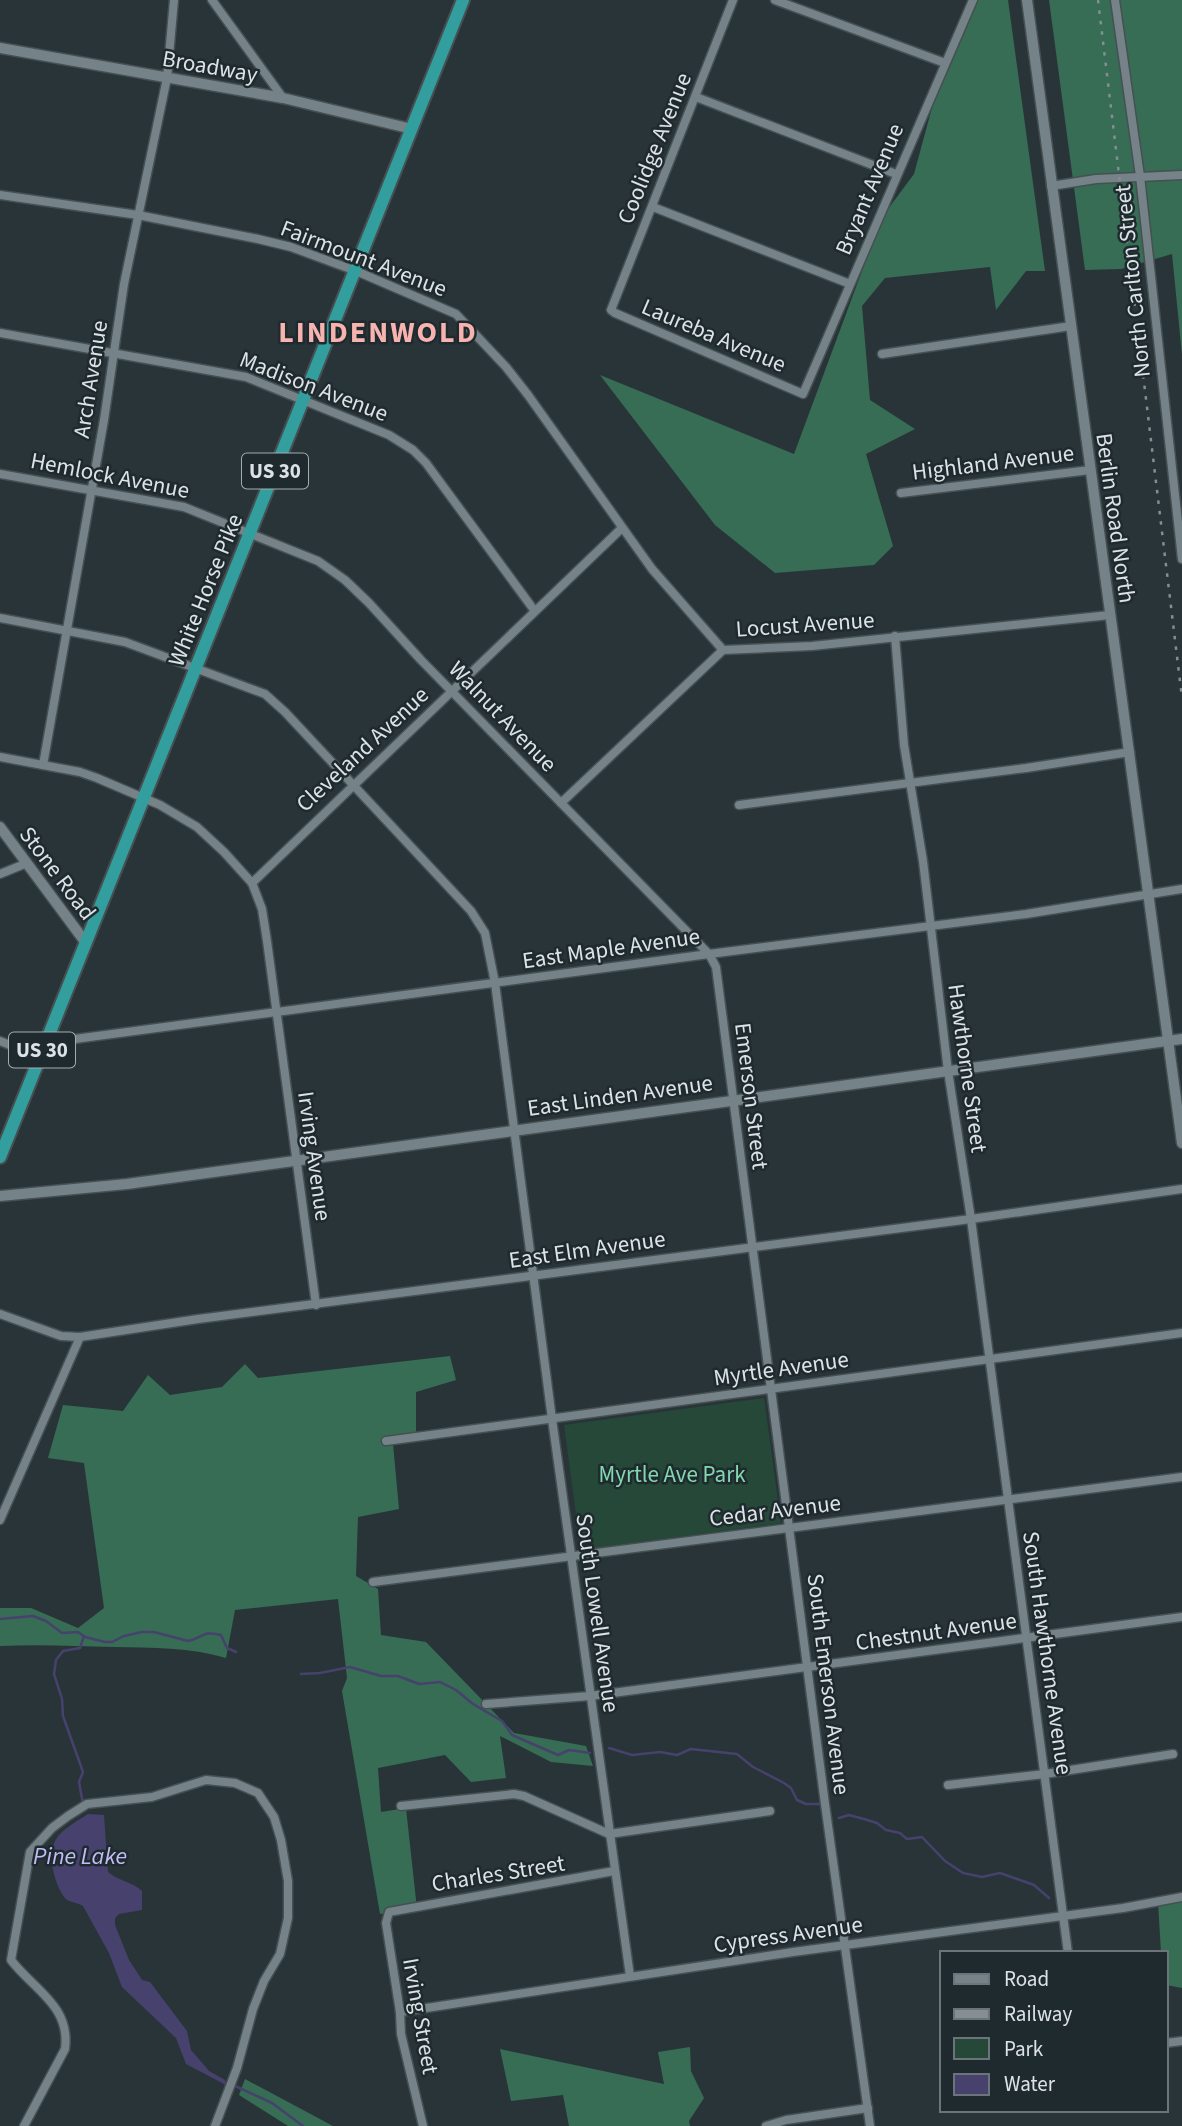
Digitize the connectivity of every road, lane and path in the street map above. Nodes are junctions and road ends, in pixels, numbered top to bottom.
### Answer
1 (174, 0) edge
2 (212, 0) edge
3 (463, 0) edge
4 (733, 0) edge
5 (775, 0) edge
6 (973, 0) edge
7 (1027, 0) edge
8 (1115, 0) edge
9 (0, 48) edge
10 (945, 63) junction
11 (167, 78) junction
12 (696, 97) junction
13 (283, 98) junction
14 (412, 130) junction
15 (896, 174) junction
16 (1182, 175) edge
17 (1140, 176) junction
18 (1051, 186) junction
19 (0, 195) edge
20 (653, 207) junction
21 (138, 215) junction
22 (356, 271) junction
23 (850, 284) junction
24 (611, 310) joint
25 (1070, 326) junction
26 (0, 333) edge
27 (115, 353) junction
28 (882, 354) dead end
29 (803, 394) joint
30 (303, 400) junction
31 (1090, 470) junction
32 (0, 474) edge
33 (91, 490) junction
34 (901, 493) dead end
35 (622, 528) junction
36 (251, 532) junction
37 (1182, 559) edge
38 (534, 610) junction
39 (1110, 615) junction
40 (0, 618) edge
41 (65, 630) junction
42 (895, 636) junction
43 (723, 650) junction
44 (196, 668) junction
45 (452, 691) junction
46 (1130, 752) junction
47 (0, 757) edge
48 (43, 765) junction
49 (910, 782) junction
50 (352, 786) junction
51 (143, 799) junction
52 (561, 803) junction
53 (739, 805) dead end
54 (0, 827) edge
55 (27, 863) junction
56 (0, 874) edge
57 (252, 883) junction
58 (1182, 889) edge
59 (1149, 894) junction
60 (929, 926) junction
61 (86, 943) junction
62 (709, 954) junction
63 (495, 983) junction
64 (276, 1013) junction
65 (1182, 1039) edge
66 (0, 1041) edge
67 (1169, 1041) junction
68 (45, 1043) junction
69 (39, 1057) junction
70 (948, 1071) junction
71 (733, 1099) junction
72 (515, 1129) junction
73 (1182, 1143) edge
74 (0, 1157) edge
75 (296, 1159) junction
76 (1182, 1189) edge
77 (0, 1196) edge
78 (971, 1219) junction
79 (751, 1246) junction
80 (534, 1275) junction
81 (316, 1305) junction
82 (0, 1314) edge
83 (1182, 1333) edge
84 (79, 1337) junction
85 (989, 1359) junction
86 (770, 1390) junction
87 (552, 1419) junction
88 (386, 1441) dead end
89 (1182, 1477) edge
90 (1008, 1499) junction
91 (0, 1520) edge
92 (789, 1528) junction
93 (571, 1556) junction
94 (373, 1581) dead end
95 (1182, 1617) edge
96 (1025, 1638) junction
97 (807, 1668) junction
98 (590, 1696) junction
99 (486, 1704) dead end
100 (1173, 1754) dead end
101 (1045, 1774) junction
102 (948, 1785) dead end
103 (401, 1806) dead end
104 (770, 1811) dead end
105 (609, 1833) junction
106 (614, 1871) junction
107 (1182, 1897) edge
108 (388, 1912) joint
109 (1063, 1916) junction
110 (845, 1945) junction
111 (1068, 1951) edge
112 (630, 1976) junction
113 (400, 2012) junction
114 (868, 2108) junction
115 (24, 2126) edge
116 (215, 2126) edge
117 (423, 2126) edge
118 (766, 2126) edge
119 (870, 2126) edge

1 - 11 street, Arch Avenue
2 - 13 street
3 - 14 highway, White Horse Pike / US 30
4 - 12 street, Coolidge Avenue
5 - 10 street
6 - 10 street, Bryant Avenue
7 - 18 street, Berlin Road North
8 - 17 street, North Carlton Street
9 - 11 street, Broadway
10 - 15 street, Bryant Avenue
11 - 13 street, Broadway
11 - 21 street, Arch Avenue
12 - 15 street
12 - 20 street, Coolidge Avenue
13 - 14 street, Broadway
14 - 22 highway, White Horse Pike / US 30
15 - 23 street, Bryant Avenue
16 - 17 street
17 - 18 street
17 - 37 street, North Carlton Street
18 - 25 street, Berlin Road North
19 - 21 street, Fairmount Avenue
20 - 23 street
20 - 24 street, Coolidge Avenue
21 - 22 street, Fairmount Avenue
21 - 27 street, Arch Avenue
22 - 30 highway, White Horse Pike / US 30
22 - 35 street, Fairmount Avenue
23 - 29 street, Bryant Avenue
24 - 29 street, Laureba Avenue
25 - 28 street
25 - 31 street, Berlin Road North
26 - 27 street, Madison Avenue
27 - 30 street, Madison Avenue
27 - 33 street, Arch Avenue
30 - 36 highway, White Horse Pike / US 30
30 - 38 street, Madison Avenue
31 - 34 street, Highland Avenue
31 - 39 street, Berlin Road North
32 - 33 street, Hemlock Avenue
33 - 36 street, Hemlock Avenue
33 - 41 street, Arch Avenue
35 - 38 street, Cleveland Avenue
35 - 43 street, Fairmount Avenue
36 - 44 highway, White Horse Pike / US 30
36 - 45 street, Walnut Avenue
38 - 45 street, Cleveland Avenue
39 - 42 street, Locust Avenue
39 - 46 street, Berlin Road North
40 - 41 street
41 - 44 street
41 - 48 street, Arch Avenue
42 - 43 street, Locust Avenue
42 - 49 street, Hawthorne Street
43 - 52 street, Locust Avenue
44 - 50 street
44 - 51 highway, White Horse Pike / US 30
45 - 50 street, Cleveland Avenue
45 - 52 street, Walnut Avenue
46 - 49 street
46 - 59 street, Berlin Road North
47 - 48 street
48 - 51 street
49 - 53 street
49 - 60 street, Hawthorne Street
50 - 57 street, Cleveland Avenue
50 - 63 street, South Lowell Avenue
51 - 57 street
51 - 61 highway, White Horse Pike / US 30
52 - 62 street, Walnut Avenue
54 - 55 street, Stone Road
55 - 56 street
55 - 61 street, Stone Road
57 - 64 street, Irving Avenue
58 - 59 street, East Maple Avenue
59 - 60 street, East Maple Avenue
59 - 67 street, Berlin Road North
60 - 62 street, East Maple Avenue
60 - 70 street, Hawthorne Street
61 - 68 highway, White Horse Pike / US 30
62 - 63 street, East Maple Avenue
62 - 71 street, Emerson Street
63 - 64 street, East Maple Avenue
63 - 72 street, South Lowell Avenue
64 - 68 street, East Maple Avenue
64 - 75 street, Irving Avenue
65 - 67 street, East Linden Avenue
66 - 69 street
67 - 70 street, East Linden Avenue
67 - 73 street, Berlin Road North
68 - 69 highway, White Horse Pike / US 30
69 - 74 highway, White Horse Pike / US 30
70 - 71 street, East Linden Avenue
70 - 78 street, Hawthorne Street
71 - 72 street, East Linden Avenue
71 - 79 street, Emerson Street
72 - 75 street, East Linden Avenue
72 - 80 street, South Lowell Avenue
75 - 77 street, East Linden Avenue
75 - 81 street, Irving Avenue
76 - 78 street, East Elm Avenue
78 - 79 street, East Elm Avenue
78 - 85 street, Hawthorne Street
79 - 80 street, East Elm Avenue
79 - 86 street, South Emerson Avenue
80 - 81 street, East Elm Avenue
80 - 87 street, South Lowell Avenue
81 - 84 street, East Elm Avenue
82 - 84 street, East Elm Avenue
83 - 85 street, Myrtle Avenue
84 - 91 street
85 - 86 street, Myrtle Avenue
85 - 90 street, South Hawthorne Avenue
86 - 87 street, Myrtle Avenue
86 - 92 street, South Emerson Avenue
87 - 88 street, Myrtle Avenue
87 - 93 street, South Lowell Avenue
89 - 90 street, Cedar Avenue
90 - 92 street, Cedar Avenue
90 - 96 street, South Hawthorne Avenue
92 - 93 street, Cedar Avenue
92 - 97 street, South Emerson Avenue
93 - 94 street, Cedar Avenue
93 - 98 street, South Lowell Avenue
95 - 96 street, Chestnut Avenue
96 - 97 street, Chestnut Avenue
96 - 101 street, South Hawthorne Avenue
97 - 98 street, Chestnut Avenue
97 - 110 street, South Emerson Avenue
98 - 99 street, Chestnut Avenue
98 - 105 street, South Lowell Avenue
100 - 101 street
101 - 102 street
101 - 109 street, South Hawthorne Avenue
103 - 105 street
104 - 105 street
105 - 106 street, South Lowell Avenue
106 - 108 street, Charles Street
106 - 112 street, South Lowell Avenue
107 - 109 street, Cypress Avenue
108 - 113 street, Irving Street
109 - 110 street, Cypress Avenue
109 - 111 street, South Hawthorne Avenue
110 - 112 street, Cypress Avenue
110 - 114 street, South Emerson Avenue
112 - 113 street, Cypress Avenue
113 - 117 street, Irving Street
114 - 118 street
114 - 119 street, South Emerson Avenue
115 - 116 street

